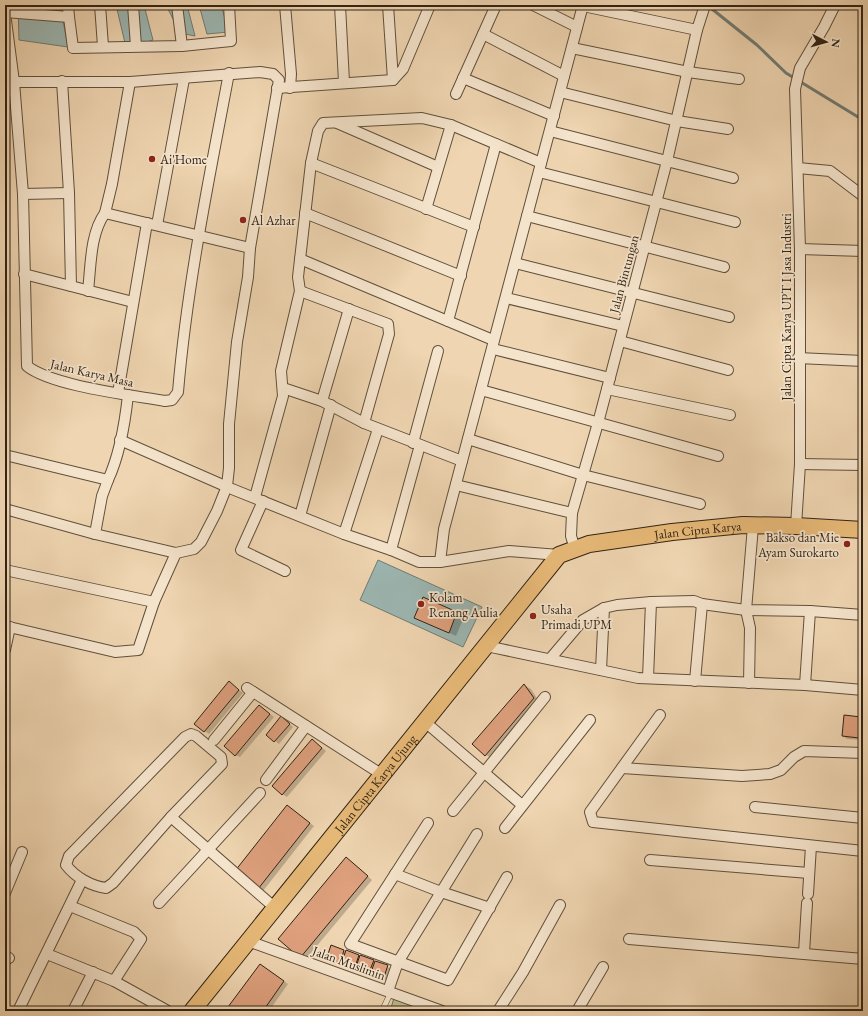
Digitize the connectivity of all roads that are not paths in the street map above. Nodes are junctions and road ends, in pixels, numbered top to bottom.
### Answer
1 (68, 5) edge
2 (100, 5) edge
3 (133, 5) edge
4 (178, 5) edge
5 (229, 5) edge
6 (285, 5) edge
7 (340, 5) edge
8 (388, 5) edge
9 (430, 5) edge
10 (496, 5) edge
11 (533, 5) edge
12 (835, 5) edge
13 (583, 6) edge
14 (704, 8) edge
15 (5, 13) edge
16 (69, 17) junction
17 (577, 27) junction
18 (697, 30) junction
19 (483, 34) junction
20 (103, 46) junction
21 (136, 46) junction
22 (182, 46) junction
23 (572, 48) junction
24 (688, 72) junction
25 (229, 73) junction
26 (564, 76) junction
27 (463, 78) junction
28 (184, 79) junction
29 (739, 79) dead end
30 (393, 80) junction
31 (62, 81) junction
32 (14, 82) junction
33 (130, 82) junction
34 (344, 82) junction
35 (277, 88) junction
36 (290, 88) junction
37 (560, 92) junction
38 (456, 94) dead end
39 (554, 116) junction
40 (676, 121) junction
41 (334, 122) junction
42 (450, 125) junction
43 (728, 129) dead end
44 (550, 131) junction
45 (496, 144) junction
46 (667, 161) junction
47 (312, 163) junction
48 (438, 167) junction
49 (540, 167) junction
50 (798, 168) junction
51 (733, 178) dead end
52 (69, 193) junction
53 (23, 194) junction
54 (863, 196) edge
55 (656, 202) junction
56 (426, 209) junction
57 (105, 213) junction
58 (305, 213) junction
59 (527, 216) junction
60 (735, 222) dead end
61 (152, 224) junction
62 (474, 227) junction
63 (198, 236) junction
64 (645, 247) junction
65 (250, 248) junction
66 (800, 249) junction
67 (863, 251) edge
68 (300, 259) junction
69 (515, 263) junction
70 (724, 267) dead end
71 (24, 274) junction
72 (461, 276) junction
73 (70, 286) junction
74 (88, 291) junction
75 (300, 291) junction
76 (632, 293) junction
77 (506, 298) junction
78 (133, 302) junction
79 (349, 309) junction
80 (728, 317) dead end
81 (448, 321) junction
82 (624, 326) junction
83 (620, 341) junction
84 (493, 344) junction
85 (438, 351) dead end
86 (798, 358) junction
87 (863, 361) edge
88 (728, 370) dead end
89 (610, 378) junction
90 (283, 388) junction
91 (607, 389) junction
92 (481, 390) junction
93 (123, 394) junction
94 (327, 403) junction
95 (730, 416) dead end
96 (364, 423) junction
97 (598, 423) junction
98 (378, 429) junction
99 (468, 439) junction
100 (120, 440) junction
101 (416, 444) junction
102 (5, 455) edge
103 (718, 456) dead end
104 (462, 462) junction
105 (800, 464) junction
106 (863, 465) edge
107 (582, 475) junction
108 (108, 480) junction
109 (456, 485) junction
110 (227, 486) junction
111 (259, 499) junction
112 (700, 504) dead end
113 (5, 509) edge
114 (572, 512) junction
115 (300, 516) junction
116 (754, 526) junction
117 (796, 526) junction
118 (863, 530) edge
119 (95, 534) junction
120 (344, 534) junction
121 (575, 549) junction
122 (391, 550) junction
123 (176, 553) junction
124 (559, 555) junction
125 (440, 562) junction
126 (5, 570) edge
127 (285, 571) dead end
128 (154, 602) junction
129 (651, 602) junction
130 (702, 604) junction
131 (604, 608) junction
132 (746, 610) junction
133 (810, 611) junction
134 (863, 615) edge
135 (8, 626) edge
136 (491, 647) dead end
137 (5, 650) edge
138 (550, 659) junction
139 (601, 670) junction
140 (648, 678) junction
141 (695, 681) junction
142 (749, 683) junction
143 (805, 685) junction
144 (863, 690) edge
145 (545, 697) dead end
146 (660, 715) dead end
147 (590, 720) dead end
148 (424, 721) junction
149 (306, 726) junction
150 (214, 740) dead end
151 (863, 753) edge
152 (622, 768) junction
153 (484, 773) junction
154 (381, 774) junction
155 (266, 780) dead end
156 (260, 793) dead end
157 (522, 806) junction
158 (755, 806) dead end
159 (453, 812) dead end
160 (171, 817) junction
161 (863, 818) edge
162 (428, 823) dead end
163 (505, 828) dead end
164 (477, 834) dead end
165 (811, 846) junction
166 (208, 850) junction
167 (863, 851) edge
168 (22, 852) dead end
169 (650, 860) dead end
170 (809, 873) junction
171 (395, 874) junction
172 (507, 878) dead end
173 (82, 880) junction
174 (441, 892) junction
175 (5, 893) edge
176 (159, 903) dead end
177 (560, 905) dead end
178 (70, 906) junction
179 (274, 907) junction
180 (490, 908) junction
181 (629, 939) dead end
182 (248, 941) junction
183 (804, 953) junction
184 (47, 954) junction
185 (863, 959) edge
186 (398, 962) junction
187 (603, 967) dead end
188 (92, 972) junction
189 (114, 982) junction
190 (390, 991) junction
191 (18, 1011) edge
192 (73, 1011) edge
193 (168, 1011) edge
194 (192, 1011) edge
195 (382, 1011) edge
196 (442, 1011) edge
197 (498, 1011) edge
198 (577, 1011) edge

1 - 16 street
2 - 20 street
3 - 21 street
4 - 22 street
5 - 22 street
6 - 36 street
7 - 34 street
8 - 30 street
9 - 30 street
10 - 19 street
11 - 17 street
12 - 50 street, Jalan Cipta Karya UPT I Jasa Industri
13 - 17 street
13 - 18 street
14 - 18 street, Jalan Bintungan
15 - 16 street
15 - 32 street, Jalan Karya Masa
16 - 20 street
17 - 23 street
18 - 24 street, Jalan Bintungan
19 - 26 street
19 - 27 street
20 - 21 street
21 - 22 street
23 - 24 street
23 - 26 street
24 - 29 street
24 - 40 street, Jalan Bintungan
25 - 28 street
25 - 35 street
25 - 63 street
26 - 37 street
27 - 38 street
27 - 39 street
28 - 33 street
28 - 61 street
30 - 34 street
31 - 32 street
31 - 33 street
31 - 52 street
32 - 53 street, Jalan Karya Masa
33 - 57 street
34 - 36 street
35 - 36 street
35 - 65 street
37 - 39 street
37 - 40 street
39 - 44 street
40 - 43 street
40 - 46 street, Jalan Bintungan
41 - 42 street
41 - 47 street
41 - 48 street
42 - 45 street
42 - 48 street
44 - 46 street
44 - 49 street
45 - 49 street
45 - 62 street
46 - 51 street
46 - 55 street, Jalan Bintungan
47 - 56 street
47 - 58 street
48 - 56 street
49 - 55 street
49 - 59 street
50 - 54 street
50 - 66 street, Jalan Cipta Karya UPT I Jasa Industri
52 - 53 street
52 - 73 street
53 - 71 street, Jalan Karya Masa
55 - 60 street
55 - 64 street, Jalan Bintungan
56 - 62 street
57 - 61 street
57 - 74 street
58 - 68 street
58 - 72 street
59 - 64 street
59 - 69 street
61 - 63 street
61 - 78 street
62 - 72 street
63 - 65 street
63 - 93 street, Jalan Karya Masa
64 - 70 street
64 - 76 street, Jalan Bintungan
65 - 110 street
66 - 67 street
66 - 86 street, Jalan Cipta Karya UPT I Jasa Industri
68 - 75 street
68 - 81 street
69 - 76 street
69 - 77 street
71 - 73 street
71 - 93 street, Jalan Karya Masa
72 - 81 street
73 - 74 street
74 - 78 street
75 - 79 street
75 - 90 street
76 - 80 street
76 - 82 street, Jalan Bintungan
77 - 82 street
77 - 84 street
78 - 93 street
79 - 94 street
79 - 96 street
81 - 84 street
82 - 83 street, Jalan Bintungan
83 - 88 street
83 - 89 street, Jalan Bintungan
84 - 89 street
84 - 92 street
85 - 101 street
86 - 87 street
86 - 105 street, Jalan Cipta Karya UPT I Jasa Industri
89 - 91 street, Jalan Bintungan
90 - 94 street
90 - 111 street
91 - 95 street
91 - 97 street, Jalan Bintungan
92 - 97 street
92 - 99 street
93 - 100 street
94 - 96 street
94 - 115 street
96 - 98 street
97 - 103 street
97 - 107 street, Jalan Bintungan
98 - 101 street
98 - 120 street
99 - 104 street
99 - 107 street
100 - 108 street
100 - 110 street
101 - 104 street
101 - 122 street
102 - 108 street
104 - 109 street
105 - 106 street
105 - 117 street, Jalan Cipta Karya UPT I Jasa Industri
107 - 112 street
107 - 114 street, Jalan Bintungan
108 - 119 street
109 - 114 street
109 - 125 street
110 - 111 street
110 - 123 street
111 - 115 street
111 - 127 street
113 - 119 street
114 - 121 street, Jalan Bintungan
115 - 120 street
116 - 117 main road, Jalan Cipta Karya
116 - 121 main road, Jalan Cipta Karya
116 - 132 street
117 - 118 main road, Jalan Cipta Karya
119 - 123 street
120 - 122 street
121 - 124 main road, Jalan Cipta Karya
122 - 125 street
123 - 128 street
124 - 125 street
124 - 148 main road, Jalan Cipta Karya Ujung
126 - 128 street
128 - 135 street
129 - 130 street
129 - 131 street
129 - 140 street
130 - 132 street
130 - 141 street
131 - 138 street
131 - 139 street
132 - 133 street
132 - 142 street
133 - 134 street
133 - 143 street
135 - 137 street
136 - 138 street
138 - 139 street
139 - 140 street
140 - 141 street
141 - 142 street
142 - 143 street
143 - 144 street
145 - 153 street
146 - 152 street
147 - 157 street
148 - 153 street
148 - 154 main road, Jalan Cipta Karya Ujung
149 - 150 street
149 - 154 street
149 - 155 street
151 - 152 street
152 - 165 street
153 - 157 street
153 - 159 street
154 - 179 main road, Jalan Cipta Karya Ujung
156 - 166 street
157 - 163 street
158 - 161 street
160 - 166 street
160 - 173 street
160 - 173 street
162 - 171 street
164 - 174 street
165 - 167 street
165 - 170 street
166 - 176 street
166 - 179 street
168 - 175 street
169 - 170 street
170 - 183 street
171 - 174 street
171 - 186 street
172 - 180 street
173 - 178 street
174 - 180 street
174 - 186 street
177 - 197 street
178 - 184 street
178 - 189 street
179 - 182 main road, Jalan Cipta Karya Ujung
180 - 186 street
181 - 183 street
182 - 190 street, Jalan Muslimin
182 - 194 main road, Jalan Cipta Karya Ujung
183 - 185 street
184 - 188 street
184 - 191 street
186 - 190 street
187 - 198 street
188 - 189 street
188 - 192 street
189 - 193 street
190 - 195 lane
190 - 196 street, Jalan Muslimin

